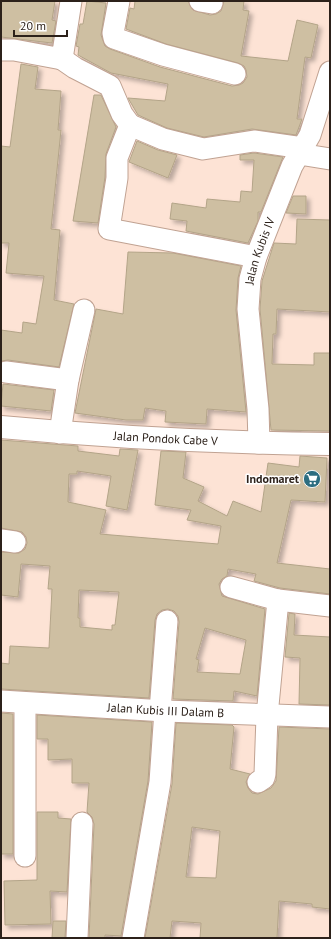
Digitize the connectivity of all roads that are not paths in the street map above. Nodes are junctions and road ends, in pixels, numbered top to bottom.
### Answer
1 (71, 1) edge
2 (119, 1) edge
3 (1, 50) edge
4 (62, 59) junction
5 (330, 72) edge
6 (235, 74) dead end
7 (130, 125) junction
8 (301, 151) junction
9 (330, 158) edge
10 (256, 257) junction
11 (84, 310) dead end
12 (6, 372) dead end
13 (68, 380) junction
14 (1, 427) edge
15 (60, 433) junction
16 (258, 443) junction
17 (330, 444) edge
18 (231, 587) dead end
19 (278, 600) junction
20 (330, 606) edge
21 (167, 621) dead end
22 (1, 701) edge
23 (25, 703) junction
24 (163, 711) junction
25 (267, 716) junction
26 (330, 717) edge
27 (258, 782) dead end
28 (82, 823) dead end
29 (26, 856) dead end
30 (77, 938) edge
31 (133, 938) edge

1 - 4 street
2 - 6 street
3 - 4 street
4 - 7 street
5 - 8 street, Jalan Kubis IV
7 - 8 street
7 - 10 street
8 - 9 street
8 - 10 street, Jalan Kubis IV
10 - 16 street, Jalan Kubis IV
11 - 13 street
12 - 13 street
13 - 15 street
14 - 15 street, Jalan Pondok Cabe V
15 - 16 street, Jalan Pondok Cabe V
16 - 17 street, Jalan Pondok Cabe V
18 - 19 street
19 - 20 street
19 - 25 street
21 - 24 street
22 - 23 street, Jalan Kubis III Dalam B
23 - 24 street, Jalan Kubis III Dalam B
23 - 29 street
24 - 25 street, Jalan Kubis III Dalam B
24 - 31 street
25 - 26 street, Jalan Kubis III Dalam B
25 - 27 street
28 - 30 street

